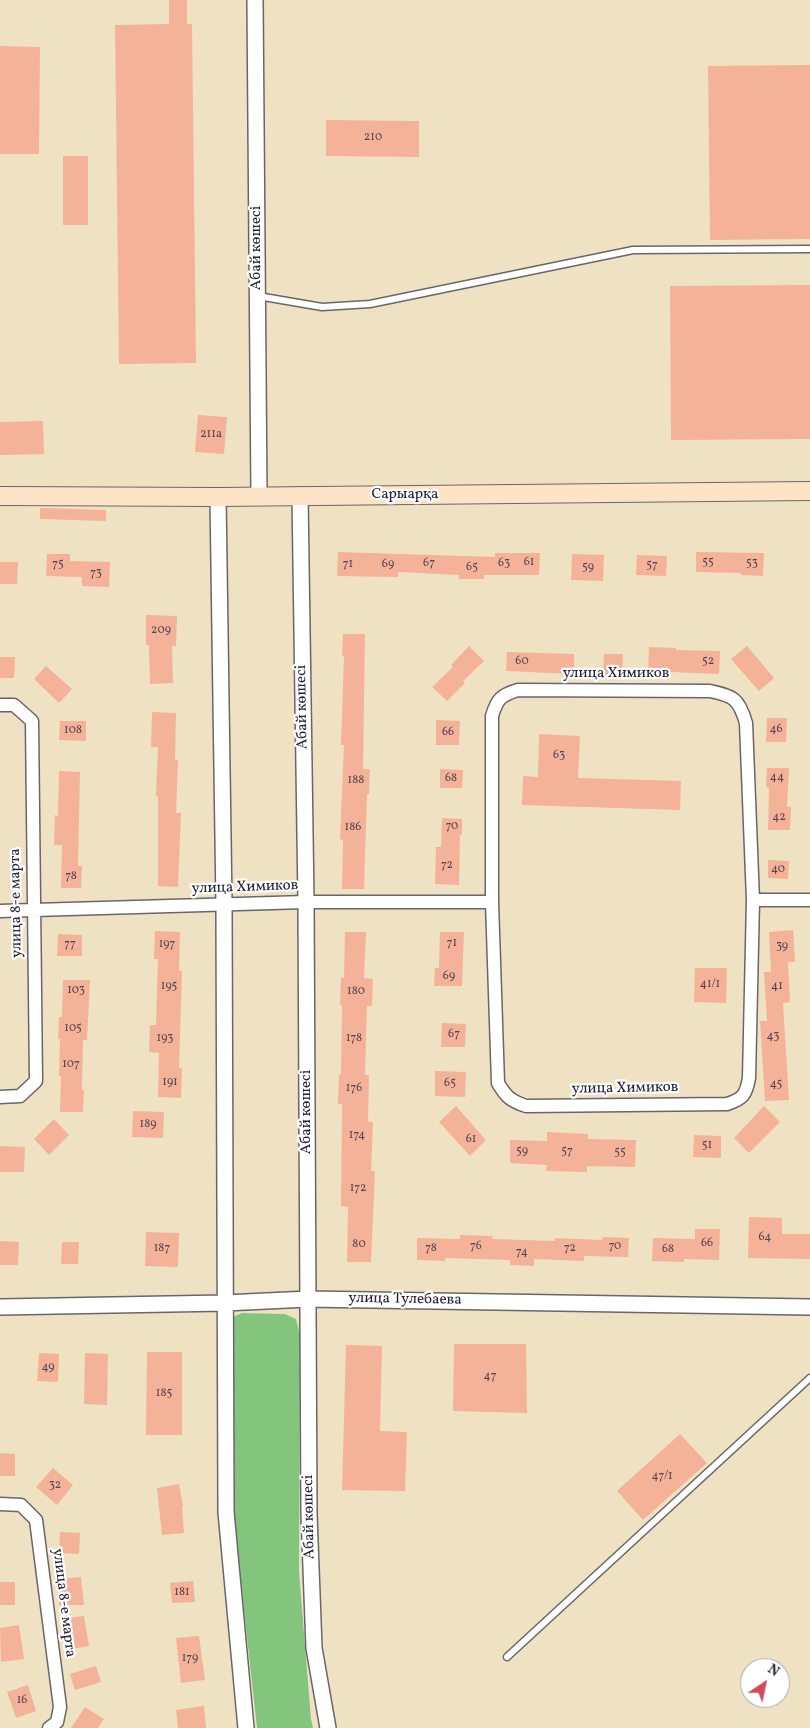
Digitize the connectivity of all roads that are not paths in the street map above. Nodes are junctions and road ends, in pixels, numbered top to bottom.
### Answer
1 (255, 0) edge
2 (810, 249) edge
3 (257, 296) junction
4 (810, 491) edge
5 (300, 495) junction
6 (0, 496) edge
7 (218, 496) junction
8 (259, 496) junction
9 (0, 705) edge
10 (753, 900) junction
11 (810, 900) edge
12 (306, 902) junction
13 (492, 902) junction
14 (224, 906) junction
15 (34, 910) junction
16 (0, 911) edge
17 (0, 1097) edge
18 (308, 1299) junction
19 (225, 1303) junction
20 (0, 1307) edge
21 (810, 1307) edge
22 (810, 1378) edge
23 (0, 1504) edge
24 (506, 1657) dead end
25 (49, 1728) edge
26 (246, 1728) edge
27 (328, 1728) edge

1 - 3 street, Абай көшесі
2 - 3 lane
3 - 8 street, Абай көшесі
4 - 5 main road, Сарыарқа
5 - 8 main road, Сарыарқа
5 - 12 street, Абай көшесі
6 - 7 main road, Сарыарқа
7 - 8 main road, Сарыарқа
7 - 14 street
9 - 15 street, улица 8-е марта
10 - 11 street
10 - 13 street, улица Химиков
10 - 13 street, улица Химиков
12 - 13 street, улица Химиков
12 - 14 street, улица Химиков
12 - 18 street, Абай көшесі
14 - 15 street, улица Химиков
14 - 19 street
15 - 16 street, улица Химиков
15 - 17 street, улица 8-е марта
18 - 19 street, улица Тулебаева
18 - 21 street, улица Тулебаева
18 - 27 street, Абай көшесі
19 - 20 street, улица Тулебаева
19 - 26 street
22 - 24 lane
23 - 25 street, улица 8-е марта

